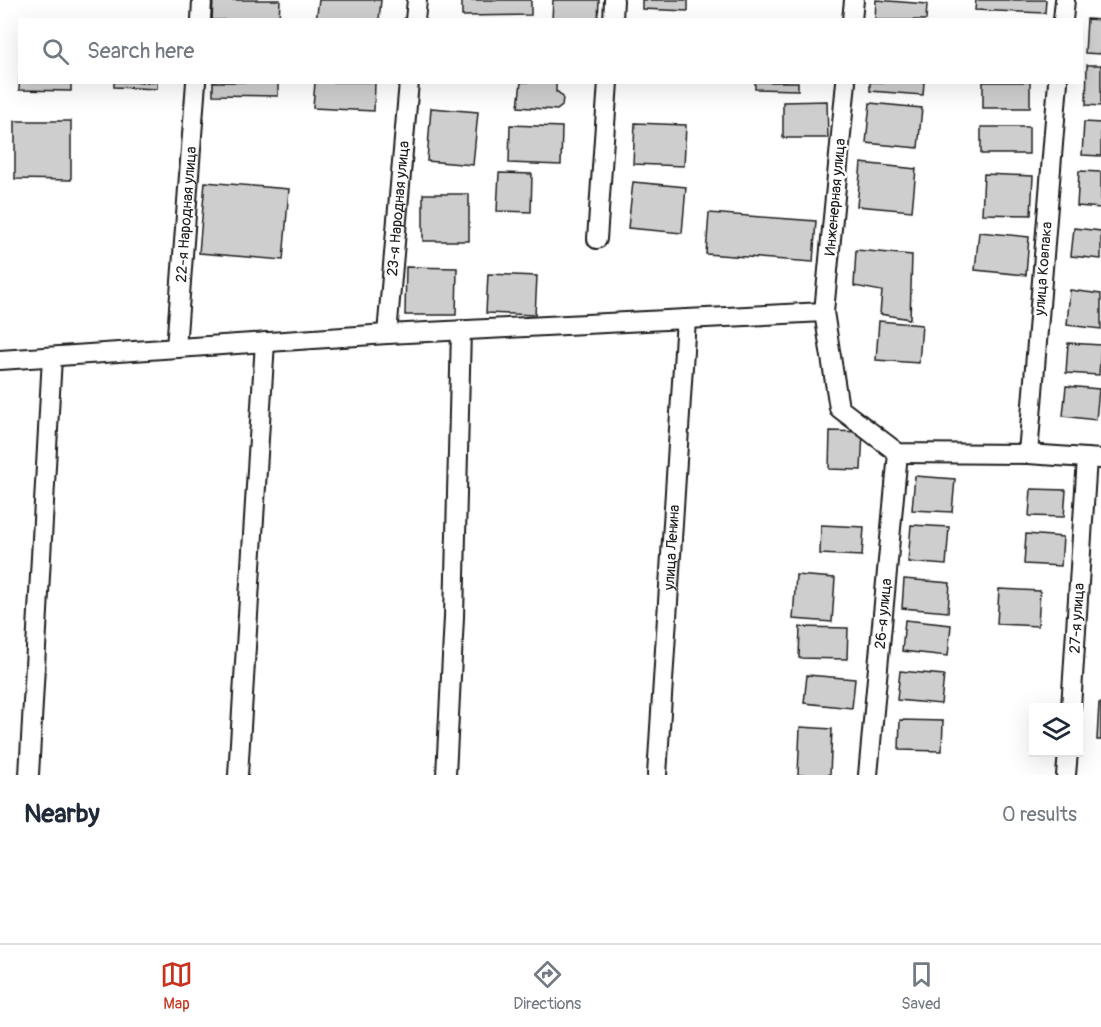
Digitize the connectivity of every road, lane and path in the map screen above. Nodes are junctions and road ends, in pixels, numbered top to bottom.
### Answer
1 (202, 0) edge
2 (417, 0) edge
3 (614, 0) edge
4 (854, 0) edge
5 (1065, 0) edge
6 (201, 18) edge
7 (415, 18) edge
8 (613, 18) edge
9 (852, 18) edge
10 (1063, 18) edge
11 (196, 84) edge
12 (409, 84) edge
13 (608, 84) edge
14 (846, 84) edge
15 (1058, 84) edge
16 (597, 239) dead end
17 (824, 312) junction
18 (686, 319) junction
19 (461, 330) junction
20 (387, 334) junction
21 (265, 342) junction
22 (176, 348) junction
23 (52, 357) junction
24 (0, 360) edge
25 (898, 453) junction
26 (1028, 454) junction
27 (1094, 458) edge
28 (1071, 703) edge
29 (1068, 757) edge
30 (29, 775) edge
31 (238, 775) edge
32 (446, 775) edge
33 (657, 775) edge
34 (868, 775) edge
35 (1066, 775) edge

1 - 6 street
2 - 7 street
3 - 8 street
4 - 9 street
5 - 10 street
11 - 22 street, 22-я Народная улица
12 - 20 street, 23-я Народная улица
13 - 16 street
14 - 17 street, Инженерная улица
15 - 26 street, улица Ковпака
17 - 18 street
17 - 25 street, Инженерная улица
18 - 19 street
18 - 33 street, улица Ленина
19 - 20 street
19 - 32 street
20 - 21 street
21 - 22 street
21 - 31 street
22 - 23 street
23 - 24 street
23 - 30 street
25 - 26 street
25 - 34 street, 26-я улица
26 - 27 street
27 - 28 street, 27-я улица
29 - 35 street

